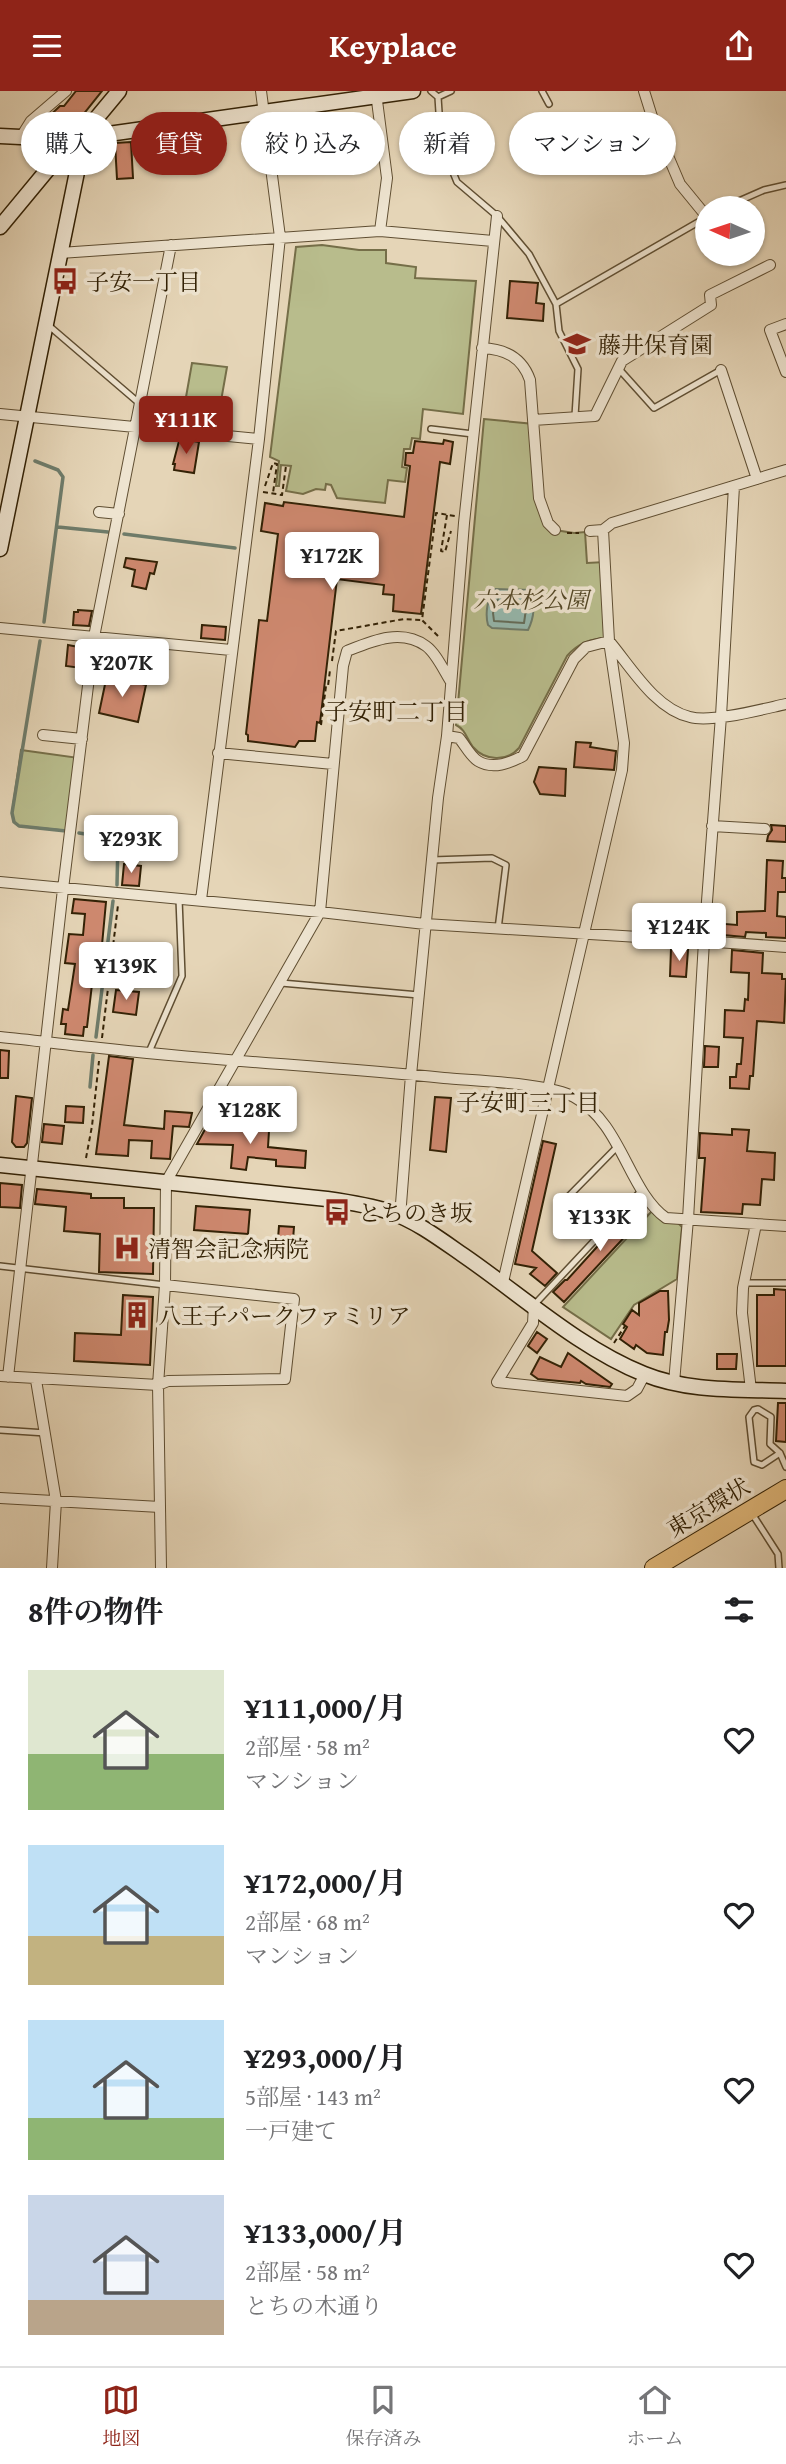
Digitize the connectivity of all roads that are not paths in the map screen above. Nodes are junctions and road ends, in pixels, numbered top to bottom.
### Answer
1 (66, 91) edge
2 (119, 91) edge
3 (261, 91) edge
4 (414, 91) edge
5 (431, 91) edge
6 (452, 91) edge
7 (542, 91) edge
8 (644, 91) edge
9 (376, 94) edge
10 (438, 97) junction
11 (549, 104) dead end
12 (42, 112) edge
13 (102, 112) edge
14 (264, 112) joint
15 (241, 115) edge
16 (117, 133) edge
17 (1, 137) edge
18 (21, 137) edge
19 (43, 175) edge
20 (76, 175) edge
21 (273, 175) edge
22 (786, 185) edge
23 (750, 196) edge
24 (695, 202) edge
25 (497, 216) junction
26 (695, 224) edge
27 (0, 227) edge
28 (380, 231) junction
29 (281, 237) junction
30 (493, 241) junction
31 (171, 245) junction
32 (60, 253) junction
33 (770, 265) dead end
34 (556, 304) junction
35 (46, 323) junction
36 (786, 324) edge
37 (482, 348) junction
38 (619, 369) junction
39 (721, 370) joint
40 (786, 372) edge
41 (141, 405) junction
42 (0, 414) edge
43 (27, 416) junction
44 (575, 416) junction
45 (533, 421) junction
46 (137, 427) junction
47 (430, 429) dead end
48 (473, 434) junction
49 (259, 439) junction
50 (786, 470) edge
51 (757, 479) junction
52 (734, 486) junction
53 (99, 512) dead end
54 (119, 514) junction
55 (555, 530) road end
56 (603, 530) junction
57 (590, 531) road end
58 (0, 549) edge
59 (0, 628) edge
60 (94, 637) junction
61 (609, 641) junction
62 (231, 650) junction
63 (451, 682) junction
64 (786, 704) edge
65 (721, 716) junction
66 (43, 735) dead end
67 (447, 736) junction
68 (82, 739) junction
69 (218, 753) junction
70 (334, 764) junction
71 (712, 827) junction
72 (765, 829) dead end
73 (432, 860) junction
74 (0, 882) edge
75 (63, 889) junction
76 (179, 899) junction
77 (201, 901) junction
78 (320, 912) junction
79 (425, 925) junction
80 (498, 929) junction
81 (584, 934) junction
82 (704, 941) junction
83 (786, 947) edge
84 (281, 983) junction
85 (419, 995) junction
86 (0, 1037) edge
87 (46, 1041) junction
88 (149, 1052) junction
89 (238, 1059) junction
90 (411, 1075) junction
91 (546, 1089) junction
92 (618, 1146) junction
93 (0, 1165) edge
94 (32, 1168) junction
95 (166, 1182) junction
96 (643, 1190) junction
97 (563, 1202) dead end
98 (400, 1217) junction
99 (688, 1219) junction
100 (756, 1224) junction
101 (786, 1226) edge
102 (0, 1266) edge
103 (20, 1268) junction
104 (503, 1282) junction
105 (744, 1283) junction
106 (786, 1283) edge
107 (165, 1285) junction
108 (534, 1305) junction
109 (645, 1374) junction
110 (4, 1377) edge
111 (36, 1380) junction
112 (674, 1383) junction
113 (158, 1385) junction
114 (751, 1390) junction
115 (786, 1391) edge
116 (0, 1430) edge
117 (46, 1433) junction
118 (780, 1453) junction
119 (786, 1467) edge
120 (786, 1489) edge
121 (0, 1498) edge
122 (56, 1501) junction
123 (160, 1507) junction
124 (750, 1510) junction
125 (52, 1568) edge
126 (161, 1568) edge
127 (654, 1568) edge
128 (779, 1568) edge

1 - 12 street
2 - 13 street
3 - 14 street
4 - 9 street
5 - 10 lane
6 - 10 lane
7 - 11 lane
8 - 24 street
9 - 14 street
9 - 28 street
10 - 25 lane
15 - 16 street
17 - 18 street
19 - 27 street
20 - 32 street
21 - 29 street
22 - 23 lane
25 - 30 street
25 - 34 lane
26 - 34 lane
28 - 29 street
28 - 30 street
29 - 31 street
29 - 49 street
30 - 37 street
31 - 32 street
31 - 41 street
32 - 35 street
33 - 38 street
34 - 44 lane
35 - 41 lane
35 - 43 street
36 - 40 street
37 - 45 street
37 - 48 street
38 - 39 lane
38 - 44 street
39 - 51 street
41 - 46 street
42 - 43 street
43 - 46 street
43 - 58 street
44 - 45 street
45 - 55 street
46 - 49 street
46 - 54 street
47 - 48 lane
48 - 63 street
49 - 62 street
50 - 51 street
51 - 52 street
52 - 56 street
52 - 65 street
53 - 54 street
54 - 60 street
56 - 57 street
56 - 61 street
59 - 60 street
60 - 62 street
60 - 68 street
61 - 65 street
61 - 67 street
61 - 81 street
62 - 69 street
63 - 67 street
63 - 70 street
64 - 65 street
65 - 71 street
66 - 68 street
67 - 73 street
68 - 75 street
69 - 70 street
69 - 77 street
70 - 78 street
71 - 72 street
71 - 82 street
73 - 79 street
73 - 80 lane
74 - 75 street
75 - 76 street
75 - 87 street
76 - 77 street
76 - 88 lane
77 - 78 street
78 - 79 street
78 - 84 street
79 - 80 street
79 - 85 street
80 - 81 street
81 - 82 street
81 - 91 street
82 - 83 street
82 - 99 street
84 - 85 lane
84 - 89 street
85 - 90 street
86 - 87 street
87 - 88 street
87 - 94 street
88 - 89 street
89 - 90 street
89 - 95 street
90 - 91 street
90 - 98 street
91 - 92 street
91 - 104 street
92 - 96 street
92 - 97 lane
93 - 94 street
94 - 95 street
94 - 103 street
95 - 98 street
95 - 107 street
96 - 99 street
96 - 108 lane
98 - 104 street
99 - 100 street
99 - 112 street
100 - 101 street
100 - 105 street
102 - 103 lane
103 - 107 lane
103 - 110 street
104 - 108 street
105 - 106 lane
105 - 114 street
107 - 113 street
107 - 113 street
108 - 109 street
108 - 109 street
109 - 112 street
110 - 111 street
111 - 113 street
111 - 117 street
112 - 114 street
113 - 123 street
114 - 115 street
116 - 117 lane
117 - 122 street
118 - 118 lane
118 - 119 lane
120 - 124 highway, 東京環状
121 - 122 street
122 - 123 street
122 - 125 street
123 - 126 street
124 - 127 highway, 東京環状
124 - 128 lane

